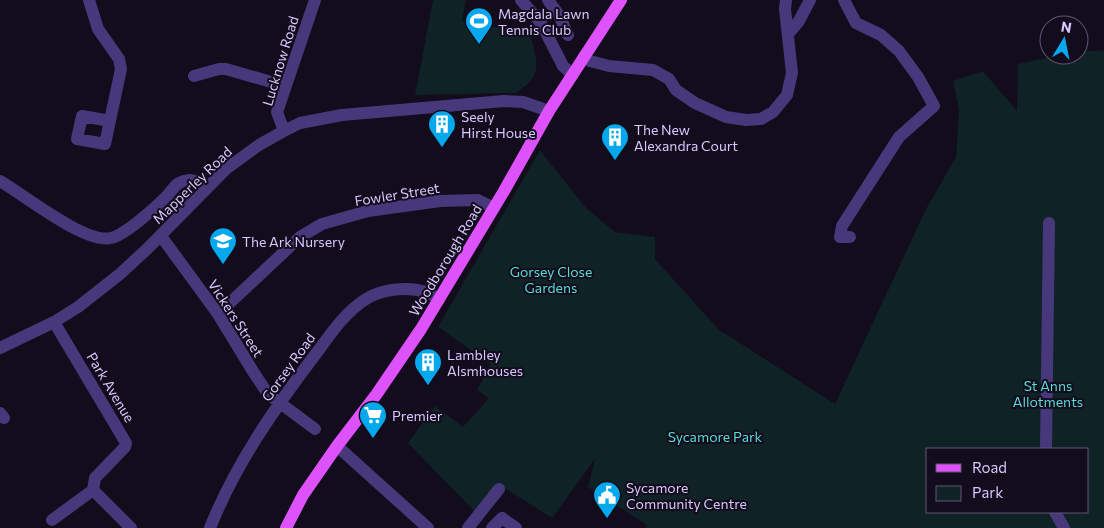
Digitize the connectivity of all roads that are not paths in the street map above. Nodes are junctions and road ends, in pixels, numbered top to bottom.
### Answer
1 (90, 0) edge
2 (315, 0) edge
3 (541, 0) edge
4 (548, 0) edge
5 (621, 0) edge
6 (786, 0) edge
7 (810, 0) edge
8 (844, 0) edge
9 (525, 4) edge
10 (788, 34) junction
11 (568, 35) dead end
12 (584, 56) junction
13 (572, 74) junction
14 (194, 76) dead end
15 (285, 86) junction
16 (549, 111) junction
17 (110, 121) dead end
18 (284, 131) junction
19 (0, 181) edge
20 (207, 187) junction
21 (494, 208) junction
22 (1049, 223) dead end
23 (160, 236) junction
24 (850, 237) dead end
25 (439, 299) junction
26 (218, 314) junction
27 (54, 322) junction
28 (0, 348) edge
29 (280, 403) junction
30 (315, 429) dead end
31 (337, 446) junction
32 (1046, 448) edge
33 (499, 489) dead end
34 (93, 490) junction
35 (1056, 513) edge
36 (55, 515) dead end
37 (131, 528) edge
38 (210, 528) edge
39 (286, 528) edge
40 (428, 528) edge
41 (468, 528) edge
42 (492, 528) edge
43 (516, 528) edge
44 (1064, 528) edge

1 - 17 street
2 - 15 street, Lucknow Road
3 - 9 street
4 - 11 street
5 - 12 main road, Woodborough Road
6 - 10 street
7 - 10 street
8 - 24 street
9 - 13 street
10 - 12 street
12 - 13 main road, Woodborough Road
13 - 16 main road, Woodborough Road
14 - 15 street
15 - 18 street, Lucknow Road
16 - 18 street, Mapperley Road
16 - 21 main road, Woodborough Road
18 - 20 street, Mapperley Road
19 - 20 street
20 - 23 street, Mapperley Road
21 - 25 main road, Woodborough Road
21 - 26 street, Fowler Street
22 - 32 street
23 - 26 street, Vickers Street
23 - 27 street, Mapperley Road
25 - 29 street, Gorsey Road
25 - 31 main road, Woodborough Road
26 - 29 street, Vickers Street
27 - 28 street, Mapperley Road
27 - 34 street, Park Avenue
29 - 30 street, Vickers Street
29 - 38 street, Gorsey Road
31 - 39 main road, Woodborough Road
31 - 40 street
33 - 41 street
34 - 36 street
34 - 37 street
35 - 44 street
42 - 43 street

